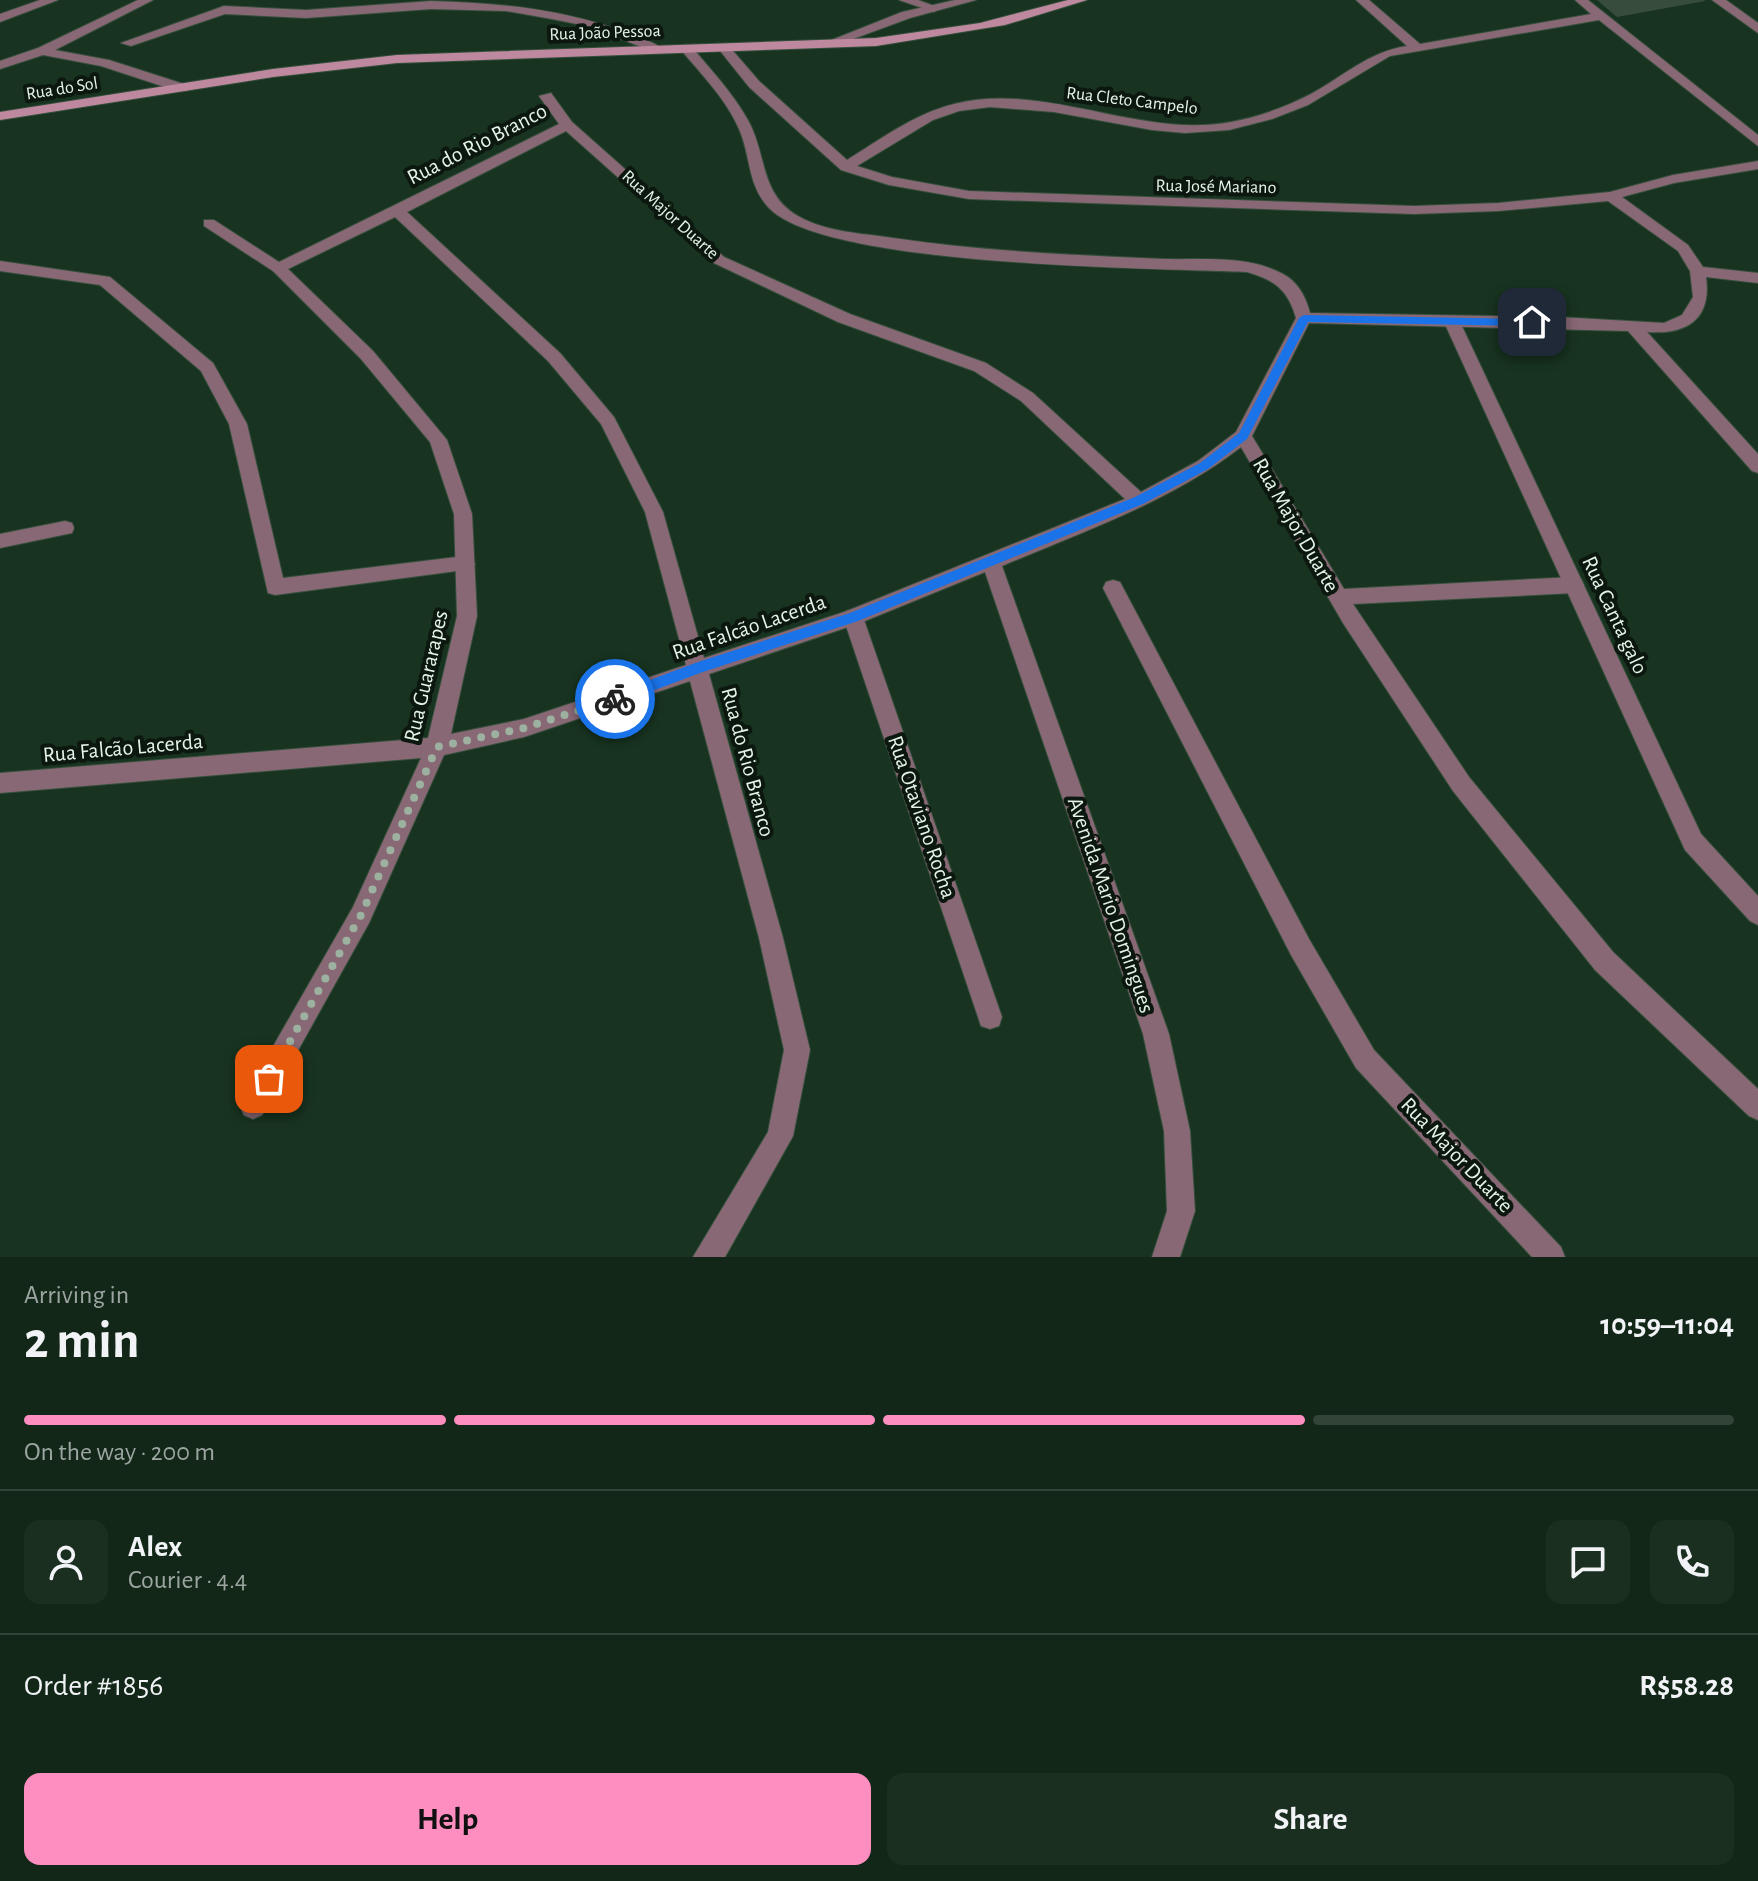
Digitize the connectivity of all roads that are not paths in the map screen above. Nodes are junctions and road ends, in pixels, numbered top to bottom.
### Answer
1 (52, 0) edge
2 (147, 0) edge
3 (905, 0) edge
4 (970, 0) edge
5 (1081, 0) edge
6 (1362, 0) edge
7 (1581, 0) edge
8 (1718, 0) edge
9 (395, 4) edge
10 (934, 8) junction
11 (1601, 16) junction
12 (0, 18) edge
13 (1758, 29) edge
14 (127, 43) dead end
15 (830, 43) junction
16 (723, 47) junction
17 (1416, 47) junction
18 (686, 48) junction
19 (657, 49) junction
20 (42, 51) junction
21 (0, 65) edge
22 (182, 88) junction
23 (546, 96) dead end
24 (129, 97) joint
25 (0, 116) edge
26 (567, 125) junction
27 (1758, 142) edge
28 (1758, 165) edge
29 (846, 167) junction
30 (1611, 196) junction
31 (397, 211) junction
32 (209, 223) dead end
33 (0, 266) edge
34 (278, 268) junction
35 (1698, 271) junction
36 (1758, 278) edge
37 (1304, 318) junction
38 (1452, 322) junction
39 (1632, 326) junction
40 (1243, 436) junction
41 (1758, 466) edge
42 (1139, 501) junction
43 (65, 528) dead end
44 (0, 541) edge
45 (991, 562) junction
46 (465, 564) junction
47 (1574, 585) junction
48 (1113, 588) dead end
49 (1338, 597) junction
50 (853, 617) junction
51 (698, 668) junction
52 (437, 747) junction
53 (0, 783) edge
54 (1758, 913) edge
55 (990, 1017) dead end
56 (253, 1106) dead end
57 (1758, 1107) edge
58 (707, 1257) edge
59 (1166, 1257) edge
60 (1551, 1257) edge

1 - 12 street
2 - 20 street
3 - 10 street
4 - 10 street
5 - 15 main road, Rua João Pessoa
6 - 17 street
7 - 11 street
8 - 13 street
9 - 14 street
9 - 19 street
10 - 15 street
11 - 17 street, Rua Cleto Campelo
11 - 27 street
15 - 16 main road, Rua João Pessoa
16 - 18 main road, Rua João Pessoa
16 - 29 street, Rua José Mariano
17 - 29 street, Rua Cleto Campelo
18 - 19 main road, Rua João Pessoa
18 - 37 street
19 - 22 main road, Rua João Pessoa
20 - 21 street
20 - 22 street
22 - 24 main road, Rua João Pessoa
23 - 26 street, Rua Major Duarte
24 - 25 main road, Rua do Sol
26 - 31 street, Rua do Rio Branco
26 - 42 street, Rua Major Duarte
28 - 30 street, Rua José Mariano
29 - 30 street, Rua José Mariano
30 - 35 street
31 - 34 street
31 - 51 street, Rua do Rio Branco
32 - 34 street, Rua Guararapes
33 - 46 street
34 - 46 street, Rua Guararapes
35 - 36 street
35 - 39 street
37 - 38 street
37 - 40 street, Rua Major Duarte
38 - 39 street
38 - 47 street, Rua Canta galo
39 - 41 street
40 - 42 street, Rua Falcão Lacerda
40 - 49 street, Rua Major Duarte
42 - 45 street, Rua Falcão Lacerda
43 - 44 street
45 - 50 street, Rua Falcão Lacerda
45 - 59 street, Avenida Mario Domingues
46 - 52 street, Rua Guararapes
47 - 49 street
47 - 54 street, Rua Canta galo
48 - 60 street, Rua Major Duarte
49 - 57 street, Rua Major Duarte
50 - 51 street, Rua Falcão Lacerda
50 - 55 street, Rua Otaviano Rocha
51 - 52 street, Rua Falcão Lacerda
51 - 58 street, Rua do Rio Branco
52 - 53 street, Rua Falcão Lacerda
52 - 56 street, Rua Guararapes

